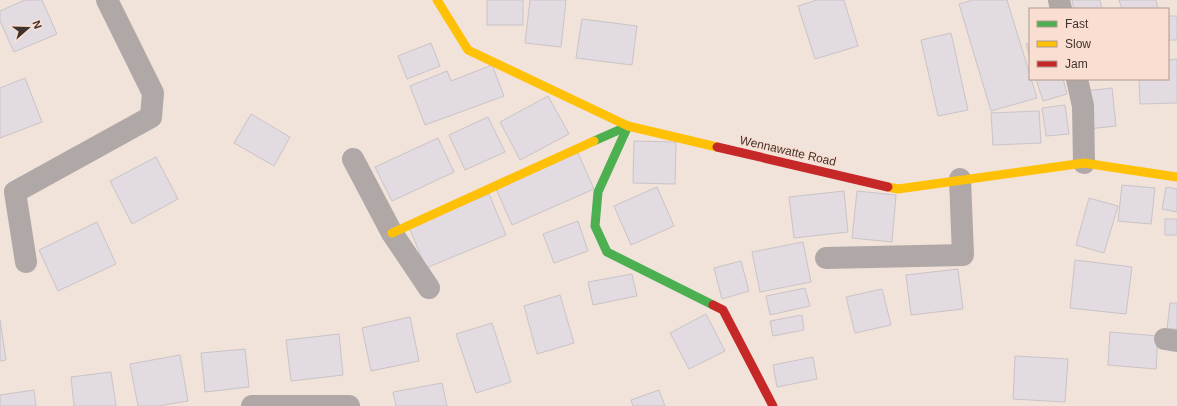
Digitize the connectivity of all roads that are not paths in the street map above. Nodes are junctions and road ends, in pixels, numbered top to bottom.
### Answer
1 (107, 0) edge
2 (437, 0) edge
3 (1077, 80) edge
4 (628, 126) junction
5 (353, 159) dead end
6 (1084, 163) junction
7 (1177, 176) edge
8 (960, 179) junction
9 (392, 233) junction
10 (826, 258) dead end
11 (26, 262) dead end
12 (429, 288) dead end
13 (252, 406) edge
14 (349, 406) edge
15 (773, 406) edge

1 - 11 street
2 - 4 street, Wennawatte Road
3 - 6 street
4 - 8 street, Wennawatte Road
4 - 9 street
4 - 15 street
5 - 9 street
6 - 7 street, Wennawatte Road
6 - 8 street, Wennawatte Road
8 - 10 street
9 - 12 street
13 - 14 street

